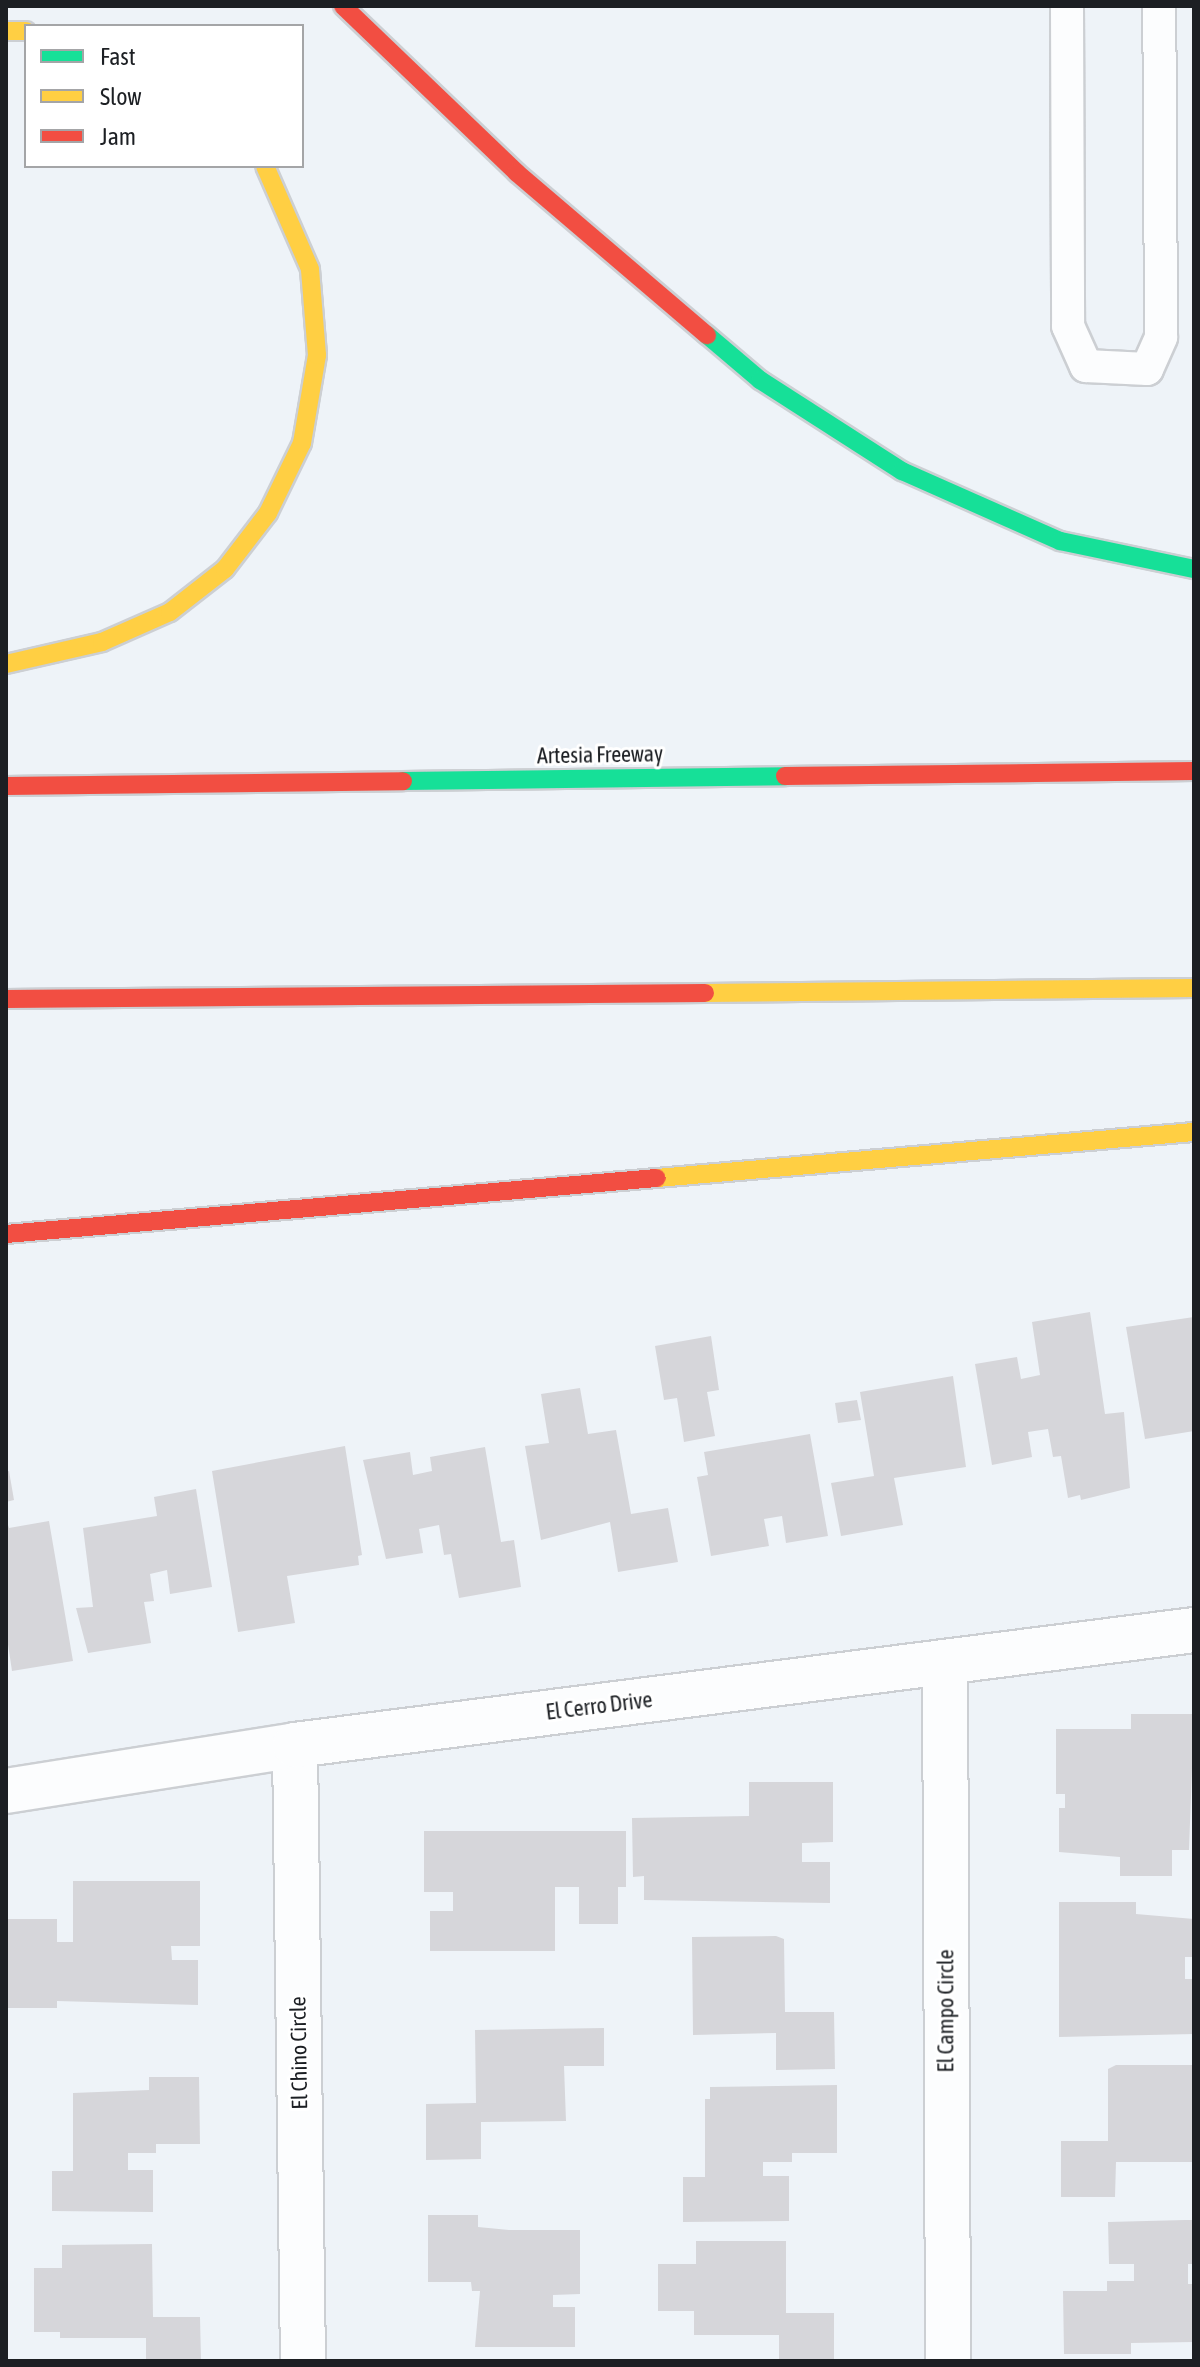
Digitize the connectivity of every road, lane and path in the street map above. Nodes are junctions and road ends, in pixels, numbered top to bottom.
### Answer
1 (343, 6) edge
2 (1067, 6) edge
3 (1159, 6) edge
4 (266, 168) edge
5 (1194, 569) edge
6 (6, 664) edge
7 (1194, 771) edge
8 (6, 786) edge
9 (1194, 988) edge
10 (6, 999) edge
11 (1194, 1132) edge
12 (6, 1234) edge
13 (1194, 1630) edge
14 (945, 1662) junction
15 (295, 1745) junction
16 (6, 1791) edge
17 (303, 2361) edge
18 (948, 2361) edge

1 - 5 highway
2 - 3 lane
4 - 6 highway
7 - 8 highway, Artesia Freeway
9 - 10 highway
11 - 12 highway
13 - 14 street, El Cerro Drive
14 - 15 street, El Cerro Drive
14 - 18 street, El Campo Circle
15 - 16 street, El Cerro Drive
15 - 17 street, El Chino Circle

